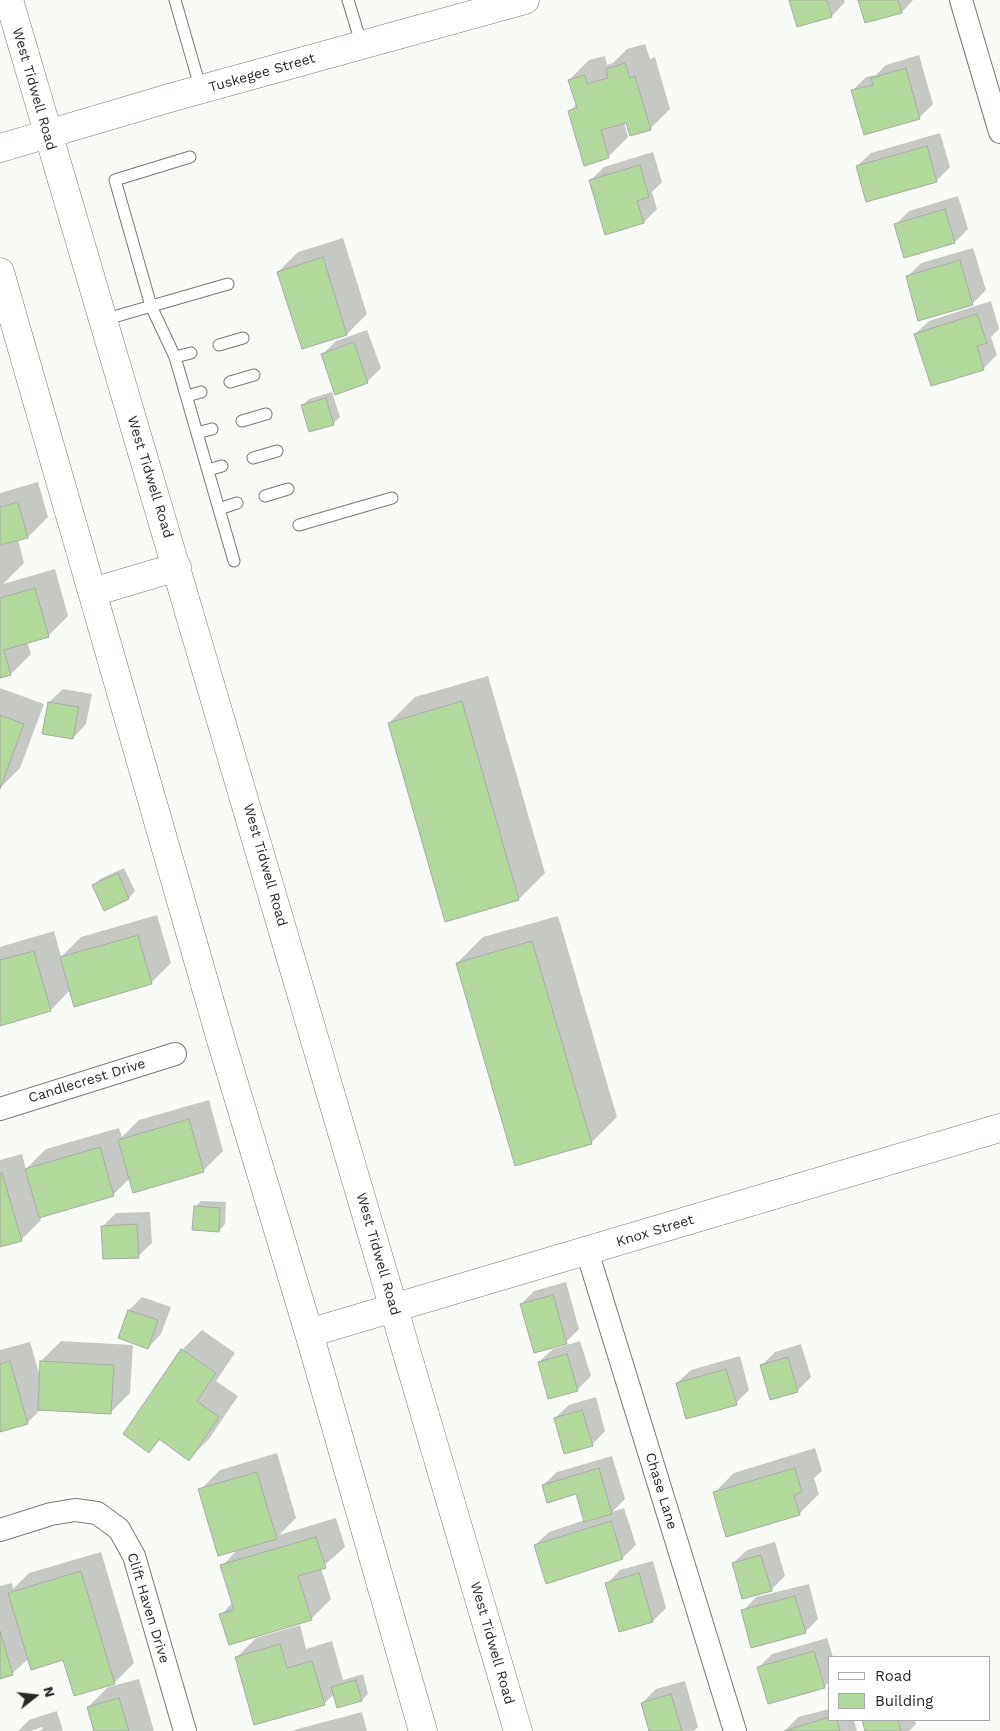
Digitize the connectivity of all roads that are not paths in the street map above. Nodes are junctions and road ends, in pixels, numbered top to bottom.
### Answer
1 (9, 0) edge
2 (175, 0) edge
3 (348, 0) edge
4 (525, 0) edge
5 (961, 0) edge
6 (362, 46) junction
7 (201, 90) junction
8 (1000, 132) edge
9 (47, 135) junction
10 (0, 148) edge
11 (190, 157) dead end
12 (0, 272) edge
13 (228, 284) dead end
14 (152, 306) junction
15 (103, 320) junction
16 (243, 338) dead end
17 (219, 345) dead end
18 (191, 353) dead end
19 (175, 357) junction
20 (254, 375) dead end
21 (230, 382) dead end
22 (201, 392) dead end
23 (186, 396) junction
24 (266, 414) dead end
25 (242, 421) dead end
26 (212, 429) dead end
27 (197, 433) junction
28 (277, 451) dead end
29 (253, 458) dead end
30 (222, 466) dead end
31 (208, 470) junction
32 (288, 489) dead end
33 (265, 496) dead end
34 (392, 498) dead end
35 (238, 503) dead end
36 (219, 509) junction
37 (298, 525) dead end
38 (234, 561) dead end
39 (177, 566) junction
40 (93, 592) junction
41 (175, 1054) dead end
42 (0, 1109) edge
43 (1000, 1128) edge
44 (587, 1251) junction
45 (393, 1308) junction
46 (309, 1333) junction
47 (0, 1530) edge
48 (185, 1731) edge
49 (423, 1731) edge
50 (518, 1731) edge
51 (735, 1731) edge

1 - 9 main road, West Tidwell Road
2 - 7 lane
3 - 6 lane
4 - 6 main road, Tuskegee Street
5 - 8 street
6 - 7 main road, Tuskegee Street
7 - 9 main road, Tuskegee Street
9 - 10 main road, Tuskegee Street
9 - 15 main road, West Tidwell Road
11 - 14 lane
12 - 40 main road
13 - 14 lane
14 - 15 lane
14 - 19 lane
15 - 39 main road, West Tidwell Road
16 - 17 lane
18 - 19 lane
19 - 23 lane
20 - 21 lane
22 - 23 lane
23 - 27 lane
24 - 25 lane
26 - 27 lane
27 - 31 lane
28 - 29 lane
30 - 31 lane
31 - 36 lane
32 - 33 lane
34 - 37 lane
35 - 36 lane
36 - 38 lane
39 - 40 main road
39 - 45 main road, West Tidwell Road
40 - 46 main road
41 - 42 street, Candlecrest Drive
43 - 44 main road, Knox Street
44 - 45 main road, Knox Street
44 - 51 street, Chase Lane
45 - 46 main road, Knox Street
45 - 50 main road, West Tidwell Road
46 - 49 main road
47 - 48 street, Clift Haven Drive

